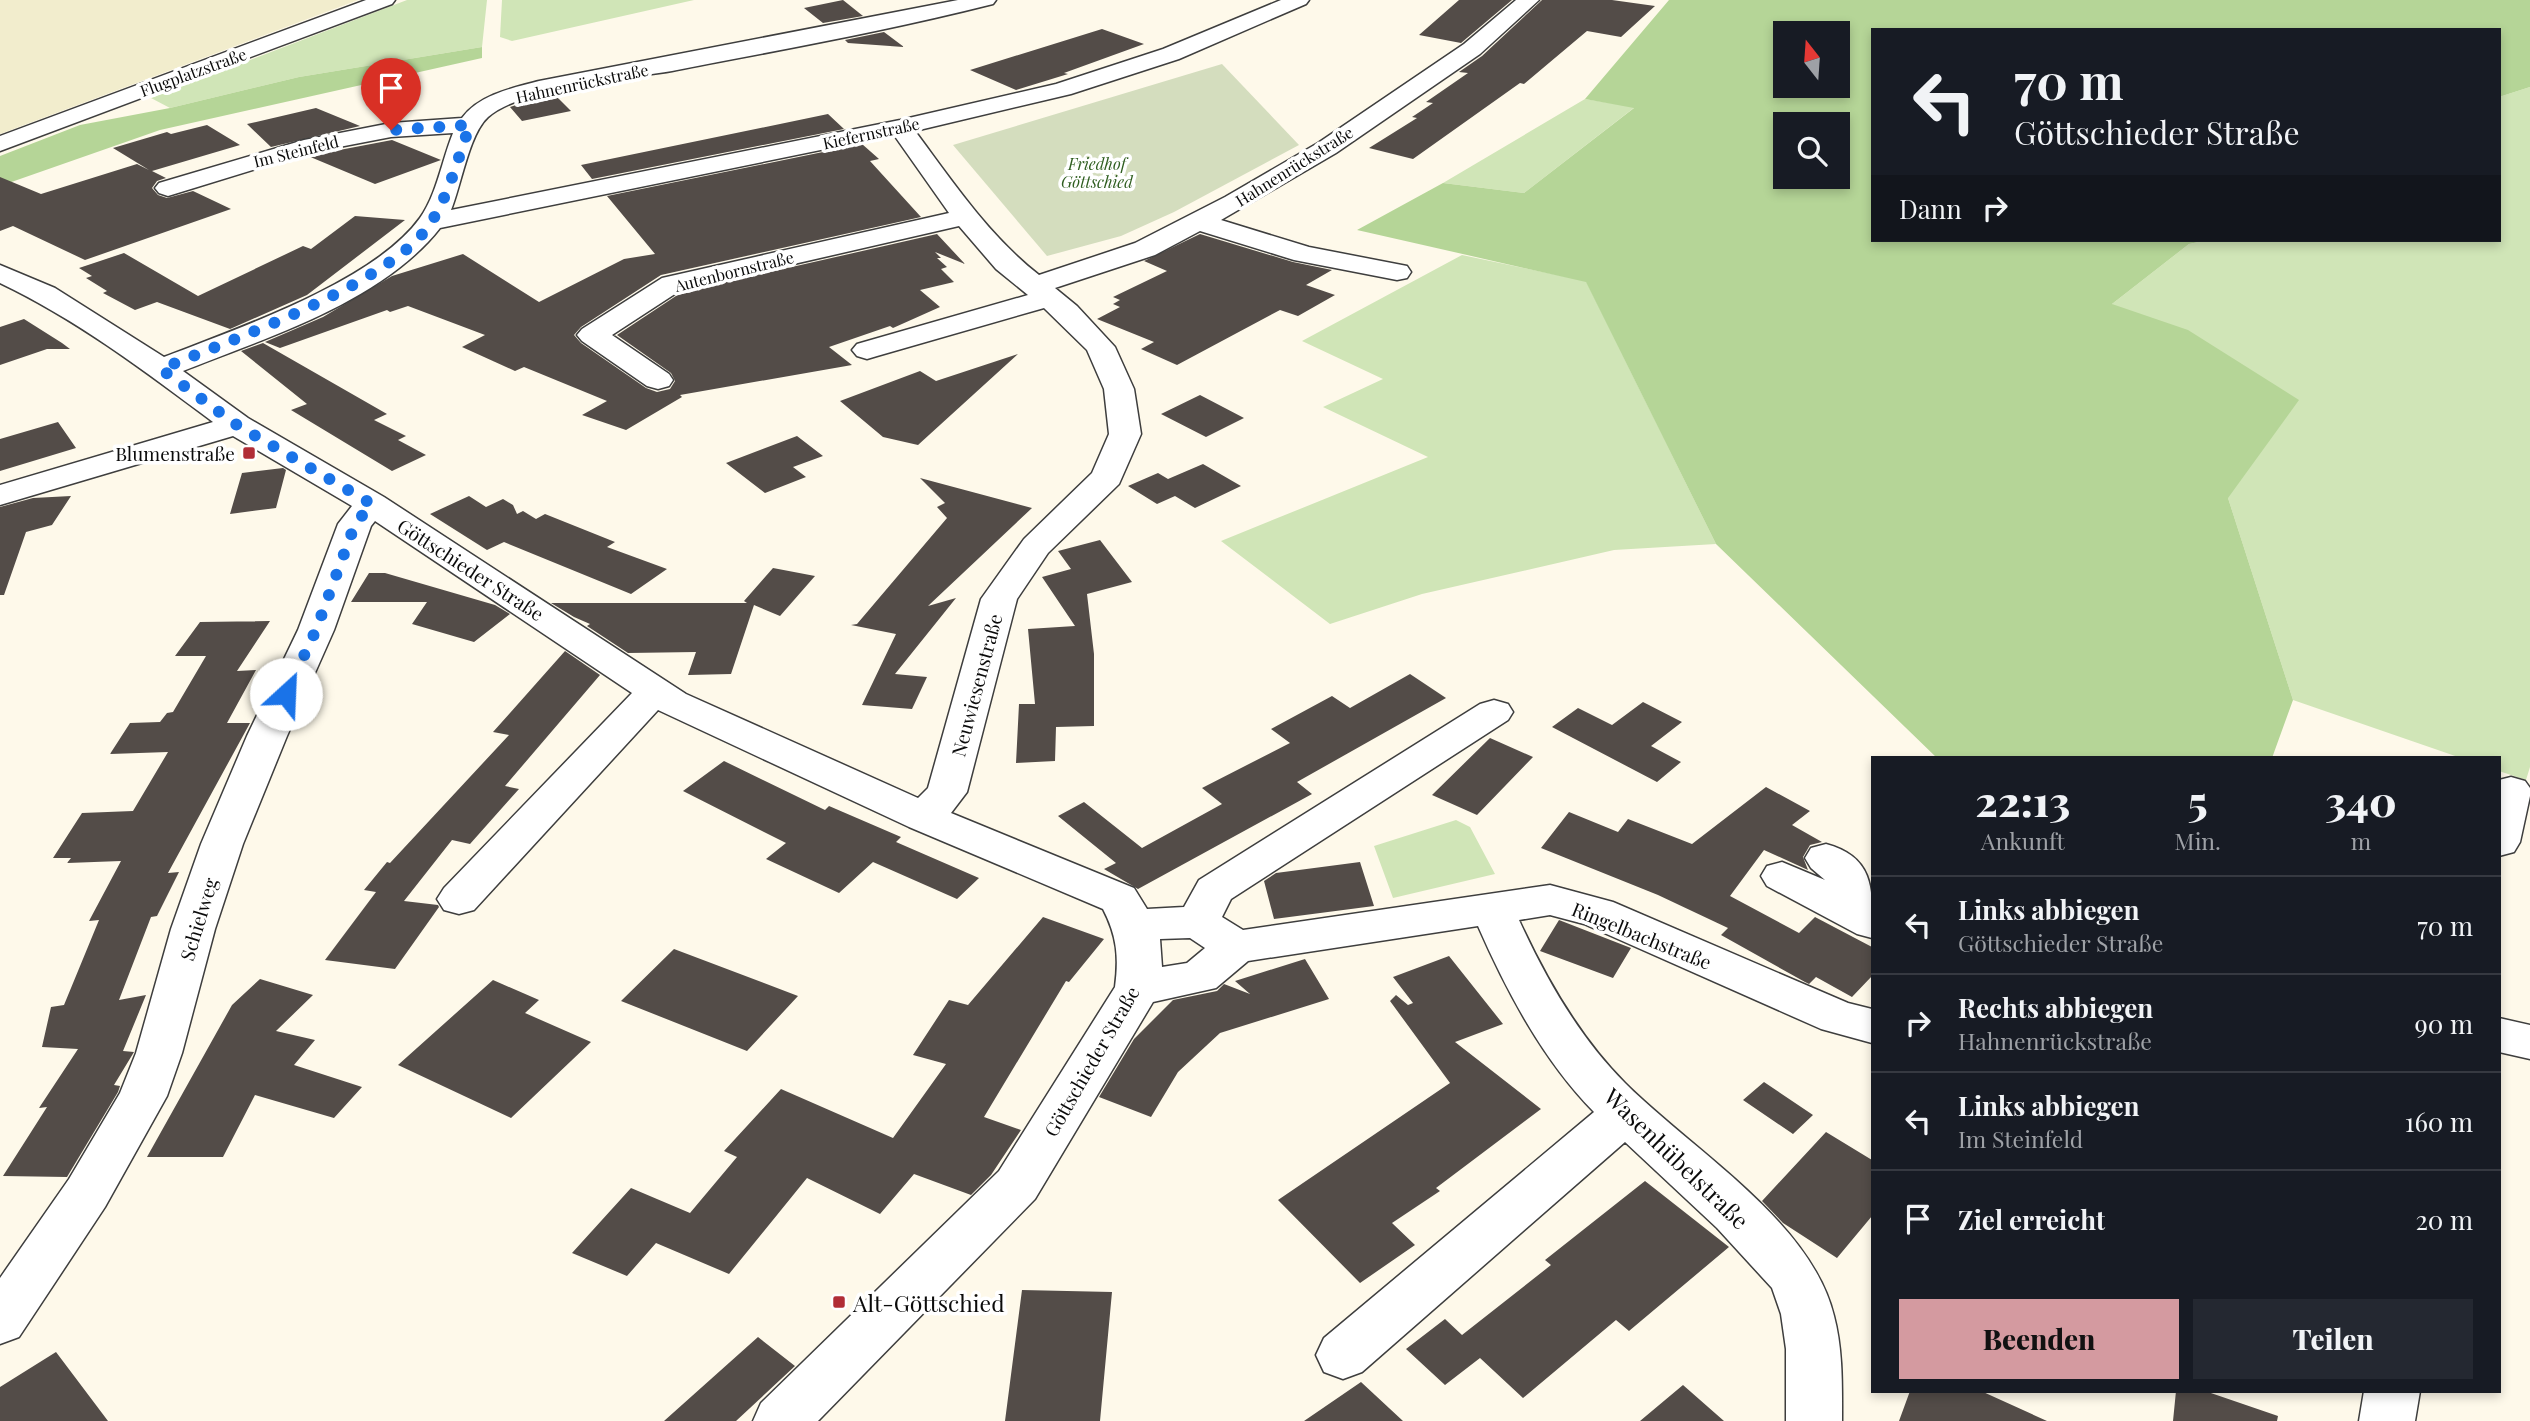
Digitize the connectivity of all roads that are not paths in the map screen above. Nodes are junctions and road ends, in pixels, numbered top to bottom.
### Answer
1 (385, 0) edge
2 (986, 0) edge
3 (1299, 0) edge
4 (1529, 0) edge
5 (470, 125) junction
6 (900, 127) junction
7 (0, 144) edge
8 (168, 188) dead end
9 (965, 216) junction
10 (431, 222) junction
11 (1198, 222) junction
12 (1398, 272) dead end
13 (0, 273) edge
14 (1042, 292) junction
15 (867, 350) dead end
16 (161, 369) junction
17 (658, 380) dead end
18 (237, 425) junction
19 (0, 495) edge
20 (372, 504) junction
21 (656, 690) junction
22 (1494, 712) dead end
23 (2511, 790) dead end
24 (924, 817) junction
25 (2501, 833) edge
26 (1826, 858) dead end
27 (1782, 876) dead end
28 (458, 899) dead end
29 (1492, 908) junction
30 (1871, 915) edge
31 (1198, 922) junction
32 (1871, 922) edge
33 (1134, 925) junction
34 (1236, 947) junction
35 (1138, 988) junction
36 (1871, 1026) edge
37 (2501, 1035) edge
38 (2530, 1042) edge
39 (1626, 1113) junction
40 (0, 1321) edge
41 (1343, 1355) dead end
42 (2392, 1393) edge
43 (781, 1421) edge
44 (1814, 1421) edge
45 (2387, 1421) edge

1 - 7 street, Flugplatzstraße
2 - 5 street, Hahnenrückstraße
3 - 6 street, Kiefernstraße
4 - 11 street, Hahnenrückstraße
5 - 8 street, Im Steinfeld
5 - 10 street
6 - 9 street, Neuwiesenstraße
6 - 10 street, Kiefernstraße
9 - 14 street, Neuwiesenstraße
9 - 17 street, Autenbornstraße
10 - 16 street
11 - 12 street
11 - 14 street, Hahnenrückstraße
13 - 16 street, Göttschieder Straße
14 - 15 street, Hahnenrückstraße
14 - 24 street, Neuwiesenstraße
16 - 18 street, Göttschieder Straße
18 - 19 street
18 - 20 street, Göttschieder Straße
20 - 21 street, Göttschieder Straße
20 - 40 street, Schielweg
21 - 24 street, Göttschieder Straße
21 - 28 street
22 - 31 street
23 - 25 street
24 - 33 street, Göttschieder Straße
26 - 30 street
27 - 32 street
29 - 34 street, Ringelbachstraße
29 - 36 street, Ringelbachstraße
29 - 39 street, Wasenhübelstraße
31 - 33 street
31 - 34 street
33 - 35 street, Göttschieder Straße
34 - 35 street
35 - 43 street, Göttschieder Straße
37 - 38 street
39 - 41 street
39 - 44 street, Wasenhübelstraße
42 - 45 street

